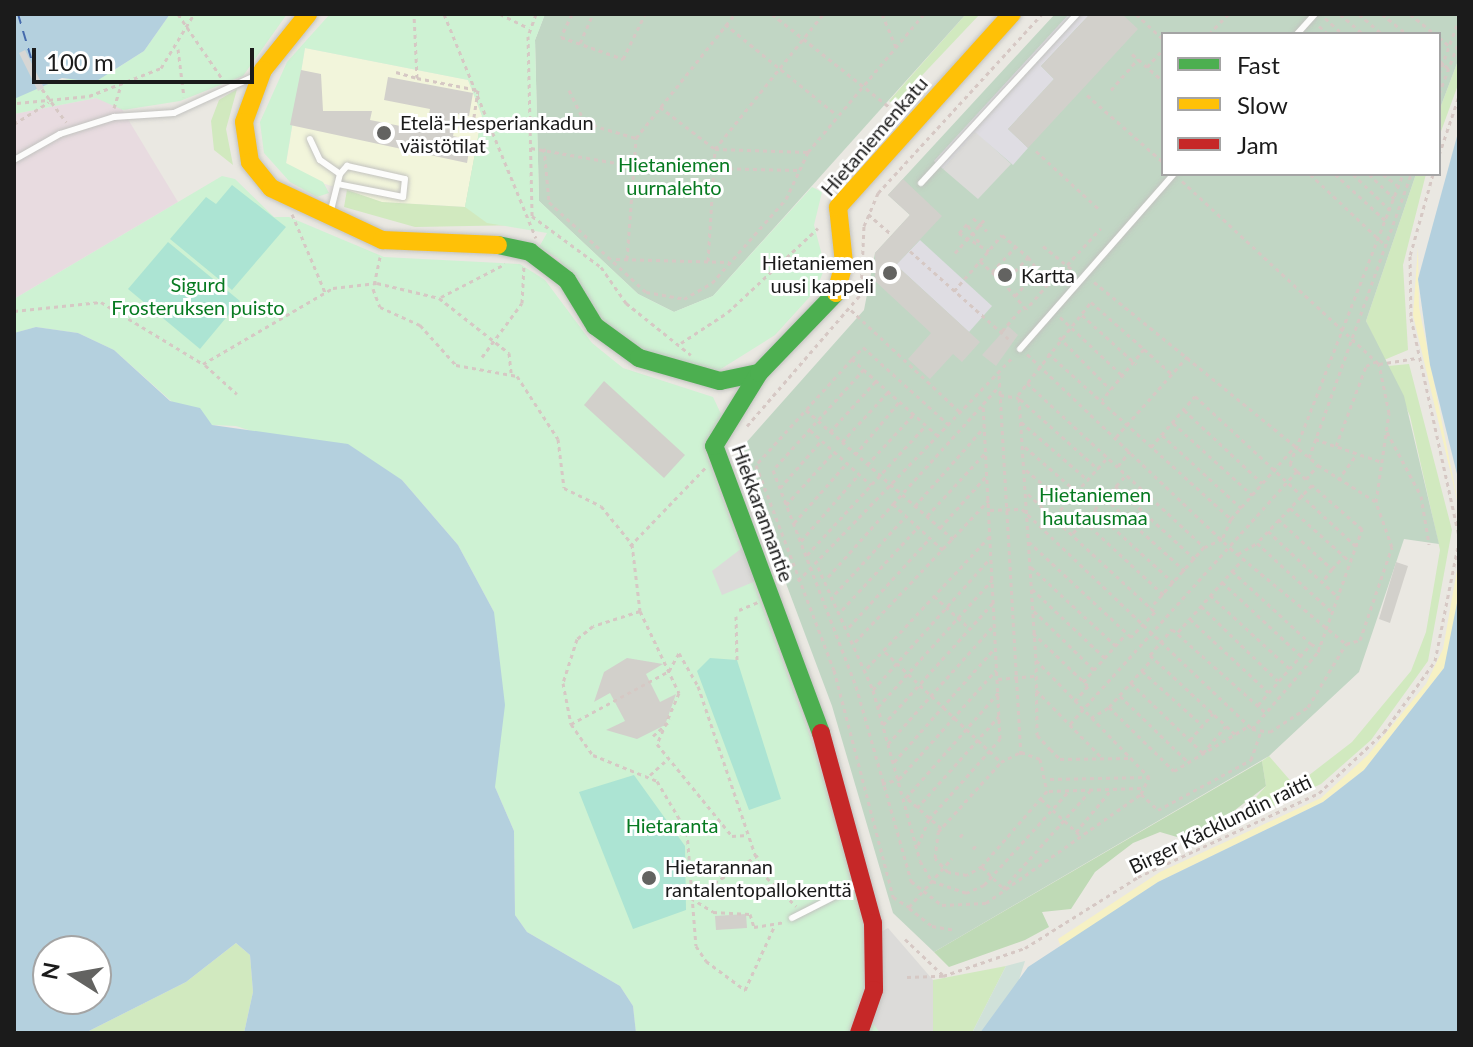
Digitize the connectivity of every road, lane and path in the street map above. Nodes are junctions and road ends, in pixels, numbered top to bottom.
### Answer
1 (178, 14) edge
2 (194, 14) edge
3 (308, 14) edge
4 (414, 14) edge
5 (444, 14) edge
6 (500, 14) edge
7 (536, 14) edge
8 (572, 14) edge
9 (593, 14) edge
10 (645, 14) edge
11 (735, 14) edge
12 (772, 14) edge
13 (823, 14) edge
14 (882, 14) edge
15 (924, 14) edge
16 (1012, 14) edge
17 (1042, 14) edge
18 (1077, 14) edge
19 (1136, 14) edge
20 (1228, 14) edge
21 (1318, 14) edge
22 (1340, 14) edge
23 (1359, 14) edge
24 (1382, 14) edge
25 (1410, 14) edge
26 (1459, 19) edge
27 (188, 24) junction
28 (725, 24) junction
29 (530, 29) junction
30 (1211, 32) edge
31 (1299, 32) edge
32 (1340, 32) edge
33 (1361, 32) edge
34 (1380, 32) edge
35 (1404, 32) edge
36 (1432, 32) edge
37 (1161, 37) edge
38 (803, 39) junction
39 (1441, 39) edge
40 (1459, 41) edge
41 (579, 45) junction
42 (1449, 46) junction
43 (896, 47) junction
44 (178, 49) junction
45 (1161, 51) edge
46 (1132, 54) dead end
47 (1138, 59) junction
48 (1441, 61) edge
49 (1147, 67) junction
50 (1448, 68) junction
51 (780, 69) junction
52 (396, 72) dead end
53 (262, 73) junction
54 (417, 78) junction
55 (1161, 79) edge
56 (123, 81) junction
57 (228, 88) junction
58 (866, 88) junction
59 (1441, 88) edge
60 (42, 89) dead end
61 (478, 90) junction
62 (569, 90) dead end
63 (1111, 90) dead end
64 (1087, 95) dead end
65 (1459, 96) edge
66 (49, 102) junction
67 (17, 103) dead end
68 (660, 107) junction
69 (186, 108) junction
70 (898, 114) dead end
71 (838, 116) junction
72 (114, 117) junction
73 (14, 124) edge
74 (75, 129) junction
75 (472, 130) dead end
76 (636, 138) junction
77 (310, 139) dead end
78 (531, 148) junction
79 (544, 148) junction
80 (715, 149) junction
81 (1441, 149) edge
82 (1036, 151) dead end
83 (808, 152) junction
84 (14, 160) edge
85 (1161, 160) edge
86 (633, 166) junction
87 (713, 166) junction
88 (902, 167) dead end
89 (801, 170) junction
90 (340, 174) junction
91 (1172, 176) edge
92 (1176, 176) edge
93 (1312, 176) edge
94 (1337, 176) edge
95 (1355, 176) edge
96 (1371, 176) edge
97 (1386, 176) edge
98 (1402, 176) edge
99 (1410, 176) edge
100 (1432, 176) edge
101 (921, 183) dead end
102 (338, 184) junction
103 (1398, 186) junction
104 (1394, 198) junction
105 (1100, 210) dead end
106 (1390, 210) junction
107 (292, 214) dead end
108 (868, 214) dead end
109 (532, 216) junction
110 (328, 217) junction
111 (973, 218) dead end
112 (985, 219) dead end
113 (1386, 221) junction
114 (980, 225) junction
115 (818, 228) dead end
116 (1101, 228) dead end
117 (975, 231) junction
118 (987, 231) dead end
119 (892, 235) dead end
120 (1377, 237) junction
121 (382, 240) junction
122 (967, 240) junction
123 (979, 242) junction
124 (1385, 245) junction
125 (1043, 246) dead end
126 (1015, 247) junction
127 (910, 251) dead end
128 (989, 251) junction
129 (530, 253) junction
130 (955, 253) dead end
131 (1028, 257) junction
132 (616, 259) junction
133 (627, 259) junction
134 (708, 261) junction
135 (980, 261) junction
136 (729, 262) junction
137 (1067, 265) junction
138 (992, 272) junction
139 (1036, 273) junction
140 (1083, 276) junction
141 (377, 283) junction
142 (1004, 283) junction
143 (325, 292) junction
144 (953, 292) junction
145 (835, 296) junction
146 (1015, 296) junction
147 (439, 298) junction
148 (1023, 307) junction
149 (1053, 309) junction
150 (14, 311) edge
151 (1081, 314) junction
152 (1069, 326) junction
153 (1344, 329) junction
154 (1001, 332) junction
155 (1352, 336) junction
156 (1059, 337) junction
157 (494, 341) junction
158 (681, 344) junction
159 (1020, 349) junction
160 (1144, 349) junction
161 (1048, 353) junction
162 (1188, 355) junction
163 (482, 357) dead end
164 (1417, 358) junction
165 (852, 359) junction
166 (1377, 363) junction
167 (203, 364) junction
168 (1136, 364) junction
169 (699, 365) dead end
170 (1041, 365) junction
171 (864, 369) junction
172 (511, 373) junction
173 (759, 373) junction
174 (1171, 374) junction
175 (999, 375) junction
176 (1124, 377) junction
177 (876, 380) junction
178 (1027, 383) junction
179 (1000, 385) junction
180 (1111, 390) junction
181 (888, 392) junction
182 (237, 394) dead end
183 (1000, 395) junction
184 (1018, 397) junction
185 (1102, 400) junction
186 (900, 402) junction
187 (983, 404) junction
188 (806, 410) junction
189 (1184, 410) junction
190 (959, 411) junction
191 (1313, 412) junction
192 (914, 414) junction
193 (1323, 416) junction
194 (818, 421) junction
195 (1021, 421) junction
196 (1173, 423) junction
197 (926, 425) junction
198 (949, 425) junction
199 (1127, 425) junction
200 (985, 426) junction
201 (810, 430) junction
202 (830, 432) junction
203 (1387, 432) junction
204 (1162, 435) junction
205 (938, 436) junction
206 (1116, 437) junction
207 (1315, 439) junction
208 (821, 441) junction
209 (842, 442) junction
210 (1296, 445) junction
211 (1023, 446) junction
212 (1336, 446) junction
213 (1151, 447) junction
214 (1300, 449) junction
215 (987, 451) junction
216 (1130, 451) junction
217 (833, 453) junction
218 (1357, 453) junction
219 (855, 455) junction
220 (1108, 457) junction
221 (1309, 458) junction
222 (717, 460) junction
223 (1381, 461) junction
224 (846, 464) junction
225 (867, 465) junction
226 (1318, 465) junction
227 (1118, 466) junction
228 (1024, 469) junction
229 (1098, 469) junction
230 (1276, 470) junction
231 (1297, 471) junction
232 (859, 474) junction
233 (988, 474) junction
234 (1128, 474) junction
235 (880, 477) junction
236 (1088, 480) junction
237 (1338, 480) junction
238 (1262, 483) junction
239 (1287, 483) junction
240 (871, 485) junction
241 (891, 486) junction
242 (1115, 486) junction
243 (780, 488) junction
244 (1077, 492) junction
245 (1026, 493) junction
246 (902, 495) junction
247 (1252, 495) junction
248 (1301, 496) junction
249 (1105, 498) junction
250 (989, 500) junction
251 (1376, 502) junction
252 (893, 504) junction
253 (1066, 504) junction
254 (786, 505) junction
255 (915, 506) junction
256 (1010, 508) junction
257 (1241, 508) junction
258 (1290, 508) junction
259 (990, 510) junction
260 (1094, 510) junction
261 (1027, 515) junction
262 (906, 516) junction
263 (1055, 516) junction
264 (927, 517) junction
265 (1231, 519) junction
266 (1278, 519) junction
267 (1084, 521) junction
268 (794, 523) junction
269 (918, 527) junction
270 (940, 528) junction
271 (1268, 531) junction
272 (1073, 533) junction
273 (989, 537) junction
274 (930, 538) junction
275 (953, 539) junction
276 (1222, 539) junction
277 (1459, 539) edge
278 (801, 541) junction
279 (1029, 542) junction
280 (1257, 543) junction
281 (1429, 544) dead end
282 (631, 545) junction
283 (1356, 546) junction
284 (1204, 547) junction
285 (1230, 548) junction
286 (943, 550) junction
287 (1238, 554) junction
288 (807, 555) junction
289 (1344, 556) junction
290 (990, 558) junction
291 (1243, 558) junction
292 (1195, 559) junction
293 (1351, 562) junction
294 (1030, 565) junction
295 (818, 567) junction
296 (1332, 569) junction
297 (1185, 571) junction
298 (1232, 571) junction
299 (813, 573) junction
300 (828, 577) junction
301 (992, 580) junction
302 (798, 581) junction
303 (1222, 582) junction
304 (1322, 582) junction
305 (1174, 583) junction
306 (1031, 588) junction
307 (835, 594) junction
308 (1164, 595) junction
309 (1210, 595) junction
310 (934, 596) junction
311 (770, 597) junction
312 (1339, 598) junction
313 (993, 603) junction
314 (1201, 606) junction
315 (947, 607) junction
316 (1150, 608) junction
317 (739, 610) dead end
318 (842, 610) junction
319 (1033, 610) junction
320 (640, 611) junction
321 (1334, 614) junction
322 (736, 616) dead end
323 (957, 618) junction
324 (1190, 619) junction
325 (994, 625) junction
326 (1142, 625) junction
327 (849, 627) junction
328 (969, 628) junction
329 (1178, 632) junction
330 (1327, 632) junction
331 (1033, 633) junction
332 (1127, 634) junction
333 (1152, 634) junction
334 (1160, 641) junction
335 (855, 642) junction
336 (1311, 644) junction
337 (1346, 644) junction
338 (1116, 646) junction
339 (995, 648) junction
340 (1320, 648) junction
341 (884, 651) junction
342 (1301, 656) junction
343 (1105, 658) junction
344 (1153, 659) junction
345 (737, 660) dead end
346 (1036, 660) junction
347 (896, 663) junction
348 (1289, 668) junction
349 (865, 670) junction
350 (996, 670) junction
351 (1094, 670) junction
352 (669, 671) junction
353 (1142, 671) junction
354 (908, 674) junction
355 (1036, 676) junction
356 (1017, 677) junction
357 (998, 679) junction
358 (1278, 681) junction
359 (1083, 682) junction
360 (1131, 683) junction
361 (918, 684) junction
362 (1036, 689) junction
363 (873, 690) junction
364 (1268, 692) junction
365 (998, 693) junction
366 (931, 696) junction
367 (1120, 696) junction
368 (1075, 701) junction
369 (1258, 705) junction
370 (878, 707) junction
371 (942, 707) junction
372 (1109, 707) junction
373 (1084, 710) junction
374 (1266, 713) junction
375 (1213, 714) junction
376 (999, 716) junction
377 (955, 718) junction
378 (1091, 718) junction
379 (672, 719) junction
380 (571, 724) junction
381 (1070, 724) junction
382 (883, 725) junction
383 (1203, 726) junction
384 (1226, 726) junction
385 (1250, 727) junction
386 (966, 729) junction
387 (1261, 731) junction
388 (1235, 734) junction
389 (978, 740) junction
390 (1190, 740) junction
391 (657, 744) junction
392 (888, 744) junction
393 (1050, 749) junction
394 (990, 751) junction
395 (1021, 753) junction
396 (1203, 753) junction
397 (669, 758) junction
398 (1131, 758) junction
399 (1040, 759) junction
400 (1103, 759) junction
401 (894, 762) junction
402 (1001, 762) junction
403 (1188, 762) junction
404 (650, 775) junction
405 (1149, 777) junction
406 (899, 779) junction
407 (1047, 779) junction
408 (881, 784) junction
409 (1141, 788) junction
410 (1112, 789) junction
411 (1047, 791) junction
412 (1069, 791) junction
413 (1090, 791) junction
414 (1141, 794) junction
415 (905, 797) junction
416 (1041, 799) junction
417 (917, 808) junction
418 (1053, 810) junction
419 (929, 819) junction
420 (1064, 821) junction
421 (941, 828) junction
422 (964, 832) dead end
423 (1076, 832) junction
424 (747, 835) junction
425 (960, 837) dead end
426 (1083, 838) junction
427 (977, 844) dead end
428 (917, 849) junction
429 (973, 849) dead end
430 (758, 855) junction
431 (952, 858) dead end
432 (982, 866) junction
433 (942, 868) junction
434 (993, 878) junction
435 (932, 881) junction
436 (861, 883) junction
437 (1003, 889) junction
438 (920, 893) junction
439 (1006, 894) junction
440 (691, 898) junction
441 (909, 907) junction
442 (803, 911) junction
443 (792, 918) joint
444 (774, 927) junction
445 (954, 930) dead end
446 (905, 939) dead end
447 (943, 976) junction
448 (907, 977) dead end
449 (859, 1033) edge

1 - 27 path
2 - 27 path
3 - 53 street
4 - 54 path
5 - 61 path
6 - 29 path
7 - 29 path
8 - 41 path
9 - 41 path
10 - 41 path
11 - 28 path
12 - 38 path
13 - 38 path
14 - 43 path
15 - 43 path
16 - 145 street, Hietaniemenkatu
17 - 88 path
18 - 101 lane
19 - 37 path
20 - 30 path
21 - 31 lane
21 - 32 path
22 - 33 path
23 - 34 path
24 - 35 path
25 - 36 path
26 - 42 path
27 - 44 path
27 - 57 path
28 - 51 path
28 - 68 path
29 - 78 path
38 - 51 path
38 - 58 path
39 - 42 path
40 - 50 path
42 - 48 path
43 - 58 path
44 - 56 path
44 - 69 path
45 - 49 path
46 - 47 path
47 - 49 path
47 - 63 path
48 - 50 path
49 - 55 path
50 - 59 path
51 - 71 path
51 - 80 path
52 - 54 path
53 - 57 lane
53 - 110 street
54 - 61 path
56 - 66 path
56 - 72 path
57 - 69 lane
58 - 70 path
58 - 71 path
60 - 66 path
61 - 75 path
61 - 109 path
62 - 76 path
64 - 85 path
65 - 81 path
66 - 67 path
66 - 73 path
66 - 74 path
68 - 76 path
68 - 80 path
69 - 72 lane
71 - 83 path
72 - 74 lane
74 - 84 lane
76 - 86 path
77 - 90 lane
78 - 79 path
78 - 109 path
79 - 86 path
79 - 132 path
80 - 83 path
80 - 87 path
82 - 105 path
83 - 89 path
86 - 87 path
86 - 133 path
87 - 89 path
87 - 134 path
89 - 136 path
90 - 102 lane
90 - 102 lane
91 - 140 lane
92 - 153 path
93 - 120 path
94 - 113 path
95 - 106 path
96 - 104 path
97 - 103 path
98 - 103 path
99 - 124 path
100 - 164 path, Birger Käcklundin raitti
102 - 110 lane
103 - 104 path
104 - 106 path
106 - 113 path
107 - 143 path
108 - 119 path
109 - 129 path
109 - 158 path
110 - 121 street
111 - 114 path
112 - 114 path
113 - 120 path
114 - 117 path
114 - 118 path
115 - 158 path
116 - 137 path
117 - 122 path
117 - 122 path
117 - 123 path
120 - 124 path
120 - 153 path
121 - 129 street
121 - 141 path
122 - 123 path
122 - 130 path
123 - 128 path
124 - 155 path
125 - 137 path
126 - 128 path
126 - 131 path
126 - 138 path
127 - 144 path
128 - 135 path
129 - 147 path
129 - 157 path
129 - 173 street
131 - 139 path
131 - 142 path
132 - 133 path
132 - 136 path
133 - 134 path
134 - 136 path
135 - 138 path
135 - 144 path
137 - 140 path
138 - 142 path
139 - 146 path
139 - 148 path
140 - 149 lane
140 - 162 path
141 - 143 path
141 - 147 path
141 - 172 path
142 - 146 path
143 - 167 path
144 - 154 path
145 - 173 street
145 - 190 path
146 - 148 path
147 - 157 path
148 - 154 path
149 - 152 path
149 - 159 lane
150 - 167 path
151 - 152 path
151 - 160 path
151 - 168 path
152 - 156 path
152 - 176 path
153 - 155 path
153 - 191 path
154 - 159 path
155 - 166 path
155 - 193 path
156 - 161 path
156 - 180 path
157 - 163 path
157 - 172 path
158 - 169 path
159 - 170 path
159 - 175 path
160 - 168 path
160 - 174 path
161 - 170 path
161 - 185 path
162 - 174 path
162 - 210 path
164 - 166 path
164 - 277 path, Birger Käcklundin raitti
165 - 171 path
165 - 188 path
165 - 198 path
166 - 203 path
166 - 212 path
167 - 182 path
168 - 176 path
170 - 178 path
170 - 206 path
171 - 177 path
171 - 194 path
172 - 282 path
173 - 222 street, Hiekkarannantie
174 - 199 path
175 - 179 path
175 - 190 path
176 - 180 path
177 - 181 path
177 - 202 path
178 - 184 path
178 - 220 path
179 - 183 path
179 - 187 path
180 - 185 path
181 - 186 path
181 - 209 path
183 - 184 path
183 - 256 path
184 - 195 path
184 - 229 path
185 - 199 path
186 - 192 path
186 - 219 path
187 - 200 path
187 - 246 path
188 - 194 path
188 - 302 path
189 - 196 path
189 - 230 path
189 - 238 path
190 - 198 path
191 - 193 path
191 - 214 path
192 - 197 path
192 - 225 path
193 - 207 path
194 - 201 path
194 - 202 path
195 - 211 path
195 - 236 path
196 - 204 path
196 - 247 path
197 - 205 path
197 - 235 path
198 - 205 path
199 - 206 path
199 - 213 path
200 - 215 path
200 - 255 path
201 - 208 path
201 - 243 path
202 - 209 path
203 - 223 path
203 - 281 path
204 - 213 path
204 - 257 path
205 - 241 path
206 - 216 path
207 - 212 path
207 - 221 path
208 - 217 path
208 - 243 path
209 - 219 path
210 - 214 path
210 - 230 path
211 - 228 path
211 - 244 path
212 - 218 path
213 - 265 path
214 - 221 path
214 - 231 path
215 - 233 path
215 - 264 path
216 - 227 path
216 - 276 path
217 - 224 path
217 - 254 path
218 - 223 path
218 - 237 path
219 - 225 path
220 - 227 path
220 - 229 path
221 - 226 path
222 - 282 path
222 - 311 street, Hiekkarannantie
223 - 251 path
224 - 232 path
224 - 268 path
225 - 235 path
226 - 231 path
226 - 237 path
227 - 234 path
228 - 245 path
228 - 253 path
229 - 236 path
230 - 238 path
230 - 239 path
231 - 239 path
232 - 240 path
232 - 278 path
233 - 250 path
233 - 270 path
234 - 242 path
234 - 284 path
235 - 240 path
235 - 241 path
236 - 244 path
237 - 251 path
238 - 247 path
239 - 248 path
239 - 285 path
240 - 288 path
241 - 246 path
241 - 295 path
242 - 249 path
242 - 292 path
243 - 254 path
244 - 253 path
245 - 261 path
245 - 263 path
246 - 252 path
246 - 255 path
247 - 257 path
248 - 258 path
248 - 283 path
248 - 283 path
249 - 260 path
249 - 297 path
250 - 259 path
250 - 275 path
251 - 337 path
252 - 262 path
252 - 300 path
253 - 263 path
254 - 268 path
255 - 264 path
256 - 259 path
256 - 261 path
256 - 356 path
257 - 265 path
258 - 266 path
258 - 289 path
259 - 273 path
260 - 267 path
260 - 305 path
261 - 279 path
261 - 326 path
262 - 269 path
262 - 307 path
263 - 272 path
264 - 270 path
265 - 276 path
266 - 271 path
266 - 296 path
267 - 272 path
267 - 308 path
268 - 278 path
269 - 274 path
269 - 318 path
270 - 275 path
271 - 280 path
271 - 304 path
272 - 316 path
273 - 290 path
273 - 310 path
274 - 286 path
274 - 327 path
275 - 286 path
276 - 284 path
276 - 285 path
277 - 447 path, Birger Käcklundin raitti
278 - 288 path
279 - 294 path
279 - 332 path
280 - 287 path
280 - 321 path
282 - 320 path
283 - 293 path
284 - 292 path
285 - 287 path
285 - 333 path
286 - 335 path
287 - 291 path
288 - 299 path
289 - 293 path
289 - 296 path
290 - 301 path
290 - 315 path
291 - 298 path
291 - 330 path
292 - 297 path
293 - 312 path
294 - 306 path
294 - 338 path
295 - 299 path
295 - 300 path
296 - 304 path
297 - 305 path
298 - 303 path
298 - 336 path
299 - 302 path
299 - 408 path
300 - 307 path
301 - 313 path
301 - 323 path
302 - 441 path
303 - 309 path
303 - 342 path
304 - 312 path
305 - 308 path
306 - 319 path
306 - 343 path
307 - 318 path
308 - 316 path
309 - 314 path
309 - 348 path
310 - 315 path
310 - 341 path
311 - 317 path
311 - 436 street, Hiekkarannantie
312 - 321 path
313 - 325 path
313 - 328 path
314 - 324 path
314 - 358 path
315 - 323 path
315 - 347 path
316 - 326 path
318 - 327 path
319 - 331 path
319 - 351 path
320 - 352 path
320 - 380 path
321 - 330 path
322 - 345 path
323 - 328 path
323 - 354 path
324 - 329 path
324 - 364 path
325 - 339 path
325 - 366 path
326 - 332 path
326 - 333 path
327 - 335 path
328 - 361 path
329 - 334 path
329 - 369 path
330 - 337 path
330 - 340 path
331 - 346 path
331 - 359 path
332 - 338 path
333 - 334 path
333 - 373 path
334 - 344 path
334 - 385 path
335 - 349 path
336 - 340 path
336 - 342 path
337 - 387 path
338 - 343 path
339 - 350 path
339 - 371 path
340 - 374 path
341 - 347 path
341 - 349 path
342 - 348 path
343 - 351 path
344 - 353 path
344 - 375 path
346 - 355 path
346 - 368 path
347 - 354 path
347 - 363 path
348 - 358 path
349 - 363 path
350 - 357 path
350 - 377 path
351 - 359 path
352 - 379 path
352 - 380 path
352 - 424 path
353 - 360 path
353 - 383 path
354 - 361 path
354 - 370 path
355 - 356 path
355 - 362 path
356 - 357 path
356 - 395 path
357 - 365 path
358 - 364 path
359 - 368 path
360 - 367 path
360 - 390 path
361 - 366 path
361 - 382 path
362 - 381 path
362 - 393 path
363 - 370 path
364 - 369 path
365 - 376 path
365 - 386 path
366 - 371 path
366 - 392 path
367 - 372 path
367 - 403 path
368 - 373 path
369 - 374 path
370 - 382 path
371 - 377 path
371 - 401 path
372 - 378 path
372 - 403 path
373 - 378 path
373 - 381 path
374 - 385 path
375 - 383 path
375 - 384 path
376 - 389 path
376 - 394 path
377 - 386 path
377 - 406 path
378 - 398 path
379 - 391 path
379 - 391 path
380 - 404 path
381 - 400 path
382 - 392 path
383 - 390 path
384 - 388 path
384 - 396 path
385 - 387 path
385 - 388 path
386 - 389 path
386 - 415 path
387 - 414 path
388 - 396 path
389 - 394 path
389 - 417 path
390 - 396 path
391 - 397 path
392 - 401 path
393 - 399 path
393 - 400 path
394 - 402 path
394 - 419 path
395 - 399 path
395 - 402 path
396 - 403 path
397 - 404 path
397 - 424 path
398 - 400 path
398 - 405 path
399 - 407 path
401 - 406 path
402 - 421 path
404 - 440 path
405 - 407 path
405 - 409 path
406 - 408 path
406 - 415 path
407 - 411 path
408 - 438 path
409 - 410 path
409 - 414 path
410 - 413 path
410 - 423 path
411 - 412 path
411 - 416 path
412 - 413 path
412 - 418 path
413 - 420 path
414 - 426 path
415 - 417 path
415 - 428 path
416 - 418 path
416 - 432 path
417 - 419 path
418 - 420 path
418 - 434 path
419 - 421 path
419 - 428 path
420 - 423 path
420 - 437 path
421 - 433 path
422 - 425 path
423 - 426 path
424 - 430 path
426 - 439 path
427 - 429 path
428 - 435 path
430 - 440 path
430 - 442 path
431 - 433 path
432 - 433 path
432 - 434 path
433 - 435 path
434 - 435 path
434 - 437 path
435 - 438 path
436 - 442 lane
436 - 449 street, Hiekkarannantie
437 - 439 path
438 - 439 path
438 - 441 path
440 - 444 path
440 - 444 path
441 - 445 path
442 - 443 lane
443 - 444 path
446 - 447 path
447 - 448 path, Birger Käcklundin raitti

